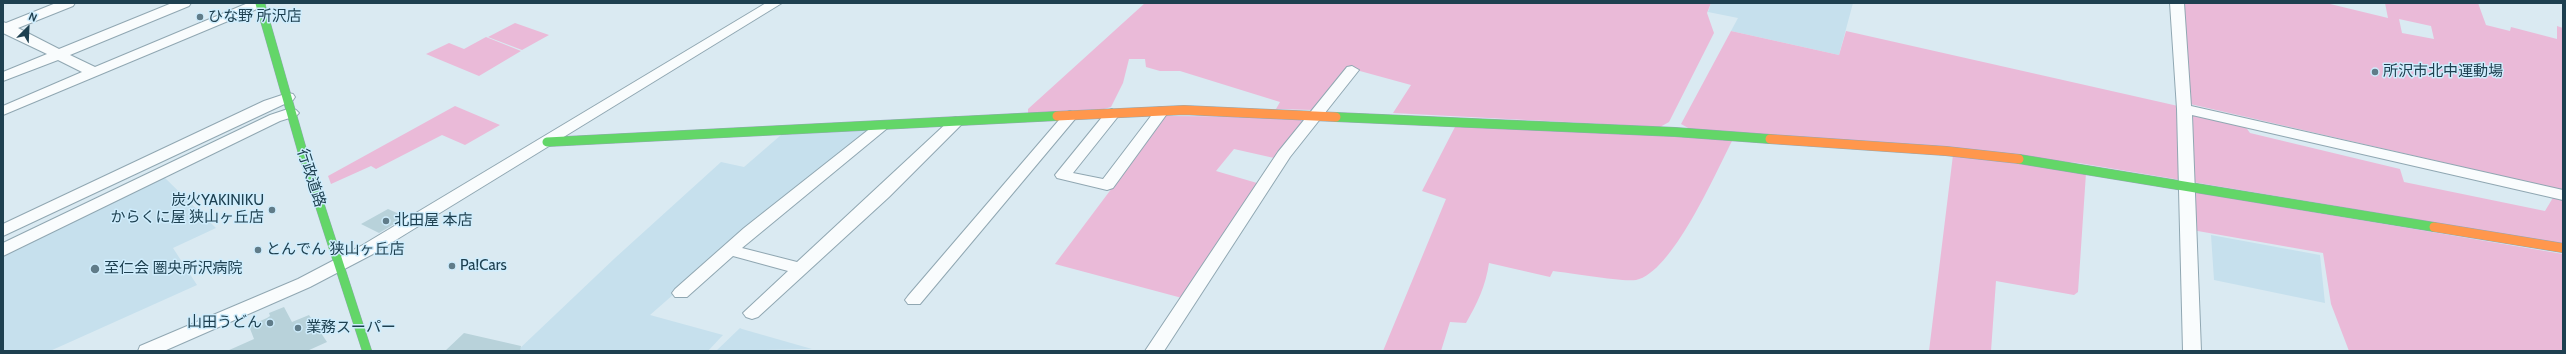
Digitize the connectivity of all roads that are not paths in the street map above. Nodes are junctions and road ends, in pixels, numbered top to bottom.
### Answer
1 (68, 3) edge
2 (184, 3) edge
3 (259, 3) edge
4 (775, 3) edge
5 (2177, 3) edge
6 (4, 27) edge
7 (59, 54) junction
8 (1352, 70) dead end
9 (94, 73) junction
10 (3, 77) edge
11 (289, 105) junction
12 (2184, 109) junction
13 (3, 111) edge
14 (1162, 111) junction
15 (1112, 114) junction
16 (1316, 115) junction
17 (1070, 116) junction
18 (956, 122) junction
19 (882, 126) junction
20 (547, 142) junction
21 (2185, 186) junction
22 (2563, 195) edge
23 (3, 231) edge
24 (2563, 248) edge
25 (3, 250) edge
26 (729, 250) junction
27 (340, 265) junction
28 (800, 268) junction
29 (681, 293) dead end
30 (914, 300) dead end
31 (752, 312) dead end
32 (147, 351) edge
33 (367, 351) edge
34 (1154, 351) edge
35 (2192, 351) edge

1 - 6 street
2 - 7 street
3 - 9 street
3 - 11 main road, 行政道路
4 - 20 street
5 - 12 street
6 - 7 street
7 - 9 street
7 - 10 street
8 - 16 street
9 - 13 street
11 - 23 street
11 - 25 street
11 - 27 main road, 行政道路
12 - 21 street
12 - 22 street
14 - 15 main road
14 - 15 street
14 - 16 main road
15 - 17 main road
16 - 21 main road
16 - 34 street
17 - 18 main road
17 - 30 street
18 - 19 main road
18 - 28 street
19 - 20 main road
19 - 26 street
20 - 27 street
21 - 24 main road
21 - 35 street
26 - 28 street
26 - 29 street
27 - 32 street
27 - 33 main road, 行政道路
28 - 31 street

